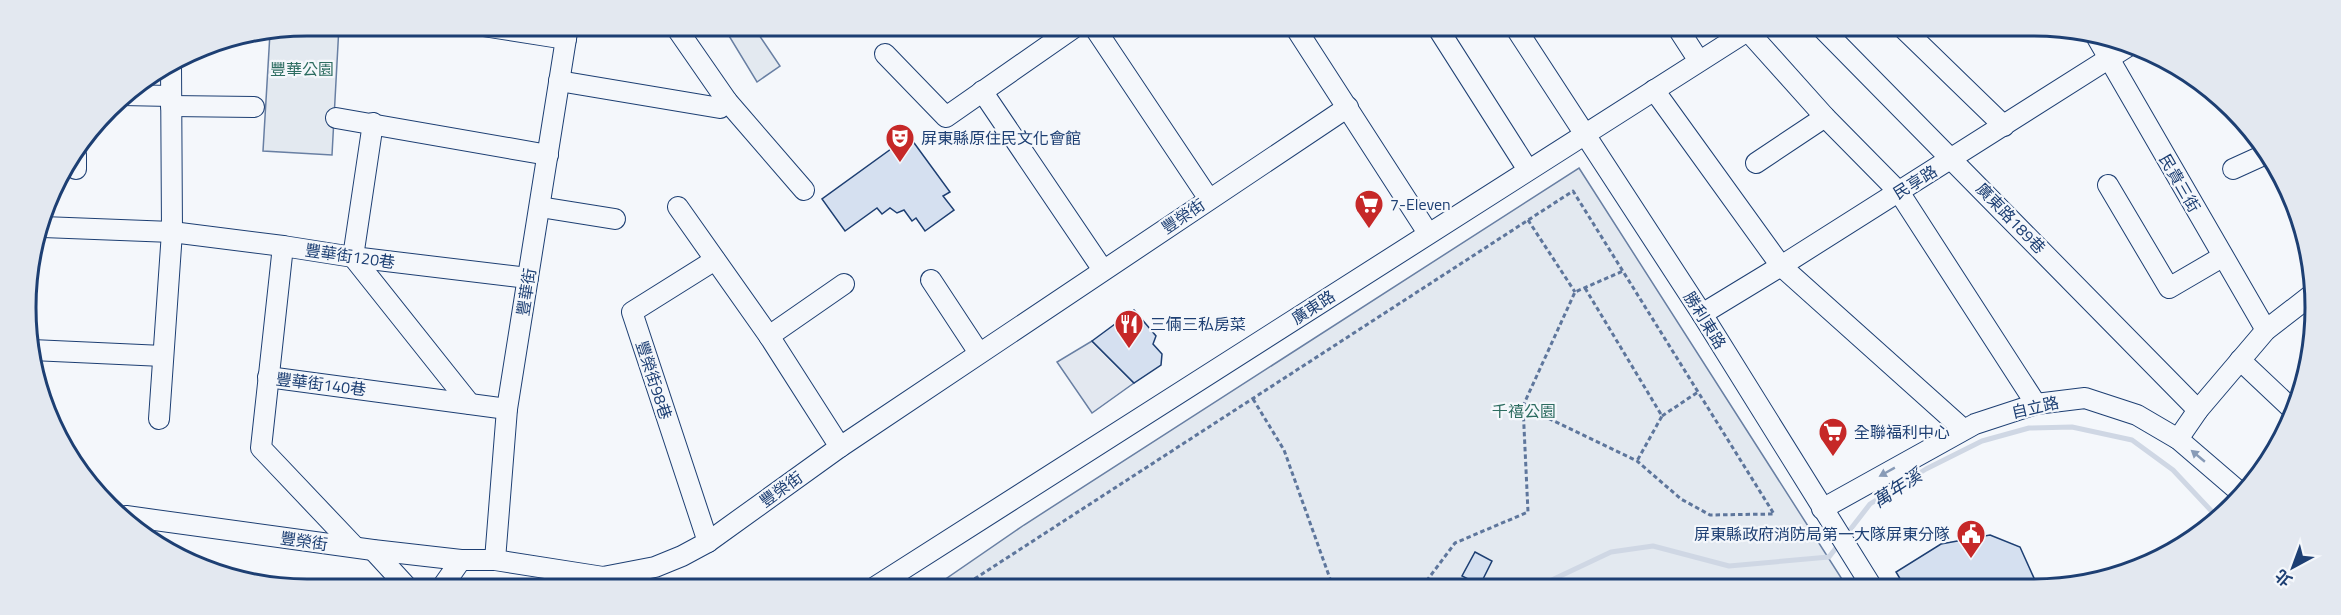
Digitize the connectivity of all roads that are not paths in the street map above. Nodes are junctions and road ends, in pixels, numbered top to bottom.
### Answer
1 (566, 36) edge
2 (682, 36) edge
3 (1060, 36) edge
4 (1101, 36) edge
5 (1301, 36) edge
6 (1443, 36) edge
7 (1521, 36) edge
8 (1683, 36) edge
9 (1738, 36) edge
10 (1755, 36) edge
11 (1830, 36) edge
12 (1911, 36) edge
13 (2101, 44) edge
14 (2122, 50) edge
15 (885, 54) dead end
16 (2109, 59) junction
17 (1699, 61) junction
18 (171, 73) edge
19 (560, 81) junction
20 (1654, 90) junction
21 (982, 91) junction
22 (136, 97) edge
23 (171, 101) junction
24 (727, 101) junction
25 (254, 106) dead end
26 (1348, 106) junction
27 (1825, 117) junction
28 (336, 118) dead end
29 (373, 123) junction
30 (2004, 126) junction
31 (1584, 134) junction
32 (548, 155) junction
33 (2259, 157) edge
34 (1953, 158) junction
35 (1756, 163) dead end
36 (2233, 169) dead end
37 (1528, 170) junction
38 (2108, 185) dead end
39 (804, 190) dead end
40 (1899, 192) junction
41 (1209, 199) junction
42 (540, 207) junction
43 (678, 207) dead end
44 (615, 219) dead end
45 (48, 227) edge
46 (172, 232) junction
47 (1428, 233) junction
48 (283, 246) junction
49 (353, 257) junction
50 (2222, 257) junction
51 (715, 260) junction
52 (1781, 266) junction
53 (1104, 270) junction
54 (528, 278) junction
55 (931, 280) dead end
56 (844, 284) dead end
57 (2305, 300) edge
58 (1702, 314) junction
59 (2266, 330) junction
60 (769, 336) junction
61 (39, 350) edge
62 (979, 353) junction
63 (163, 356) junction
64 (2240, 360) junction
65 (268, 377) junction
66 (470, 404) junction
67 (2036, 404) junction
68 (2287, 404) edge
69 (507, 409) junction
70 (2198, 410) junction
71 (159, 418) dead end
72 (1963, 429) junction
73 (2178, 439) junction
74 (840, 447) junction
75 (2235, 489) edge
76 (1822, 509) junction
77 (135, 517) edge
78 (708, 542) junction
79 (363, 548) junction
80 (461, 560) junction
81 (495, 560) junction
82 (398, 579) edge
83 (448, 579) edge
84 (589, 579) edge
85 (614, 579) edge
86 (887, 579) edge
87 (1867, 579) edge

1 - 19 street, 豐華街
2 - 24 street
3 - 21 street
4 - 41 street
5 - 26 street
6 - 37 street
7 - 31 street, 勝利東路
8 - 17 street
9 - 17 street, 廣東路
10 - 27 street
11 - 34 street, 廣東路189巷
12 - 30 street
13 - 16 street, 民貴三街
14 - 16 street, 民享路
15 - 21 street
16 - 30 street, 民享路
16 - 50 street, 民貴三街
17 - 20 street, 廣東路
18 - 23 street
19 - 24 street
19 - 32 street, 豐華街
20 - 31 street, 廣東路
20 - 52 street
21 - 53 street
22 - 23 street
23 - 25 street
23 - 46 street
24 - 39 street
26 - 41 street, 豐榮街
26 - 47 street
27 - 35 street
27 - 40 street
28 - 29 street
29 - 32 street
29 - 49 street
30 - 34 street, 民享路
31 - 37 street, 廣東路
31 - 58 street, 勝利東路
32 - 42 street, 豐華街
33 - 36 street
34 - 40 street, 民享路
34 - 70 street, 廣東路189巷
37 - 47 street, 廣東路
38 - 50 street
40 - 52 street, 民享路
40 - 67 street
41 - 53 street, 豐榮街
42 - 44 street
42 - 54 street, 豐華街
43 - 51 street
45 - 46 street, 豐華街120巷
46 - 48 street, 豐華街120巷
46 - 63 street
47 - 86 street, 廣東路
48 - 49 street, 豐華街120巷
48 - 65 street
49 - 54 street, 豐華街120巷
49 - 66 street
50 - 59 street, 民貴三街
51 - 60 street
51 - 78 street, 豐榮街98巷
52 - 58 street, 民享路
52 - 72 street
53 - 62 street, 豐榮街
54 - 69 street, 豐華街
55 - 62 street
56 - 60 street
57 - 59 street
58 - 76 street, 勝利東路
59 - 64 street
60 - 74 street
61 - 63 street
62 - 74 street, 豐榮街
63 - 71 street
64 - 68 street
64 - 70 street
65 - 66 street, 豐華街140巷
65 - 79 street, 豐華街140巷
66 - 69 street, 豐華街140巷
67 - 72 street, 自立路
67 - 73 street, 自立路
69 - 81 street, 豐華街
70 - 73 street
72 -> 76 street, 自立路
75 -> 73 street, 自立路
74 - 78 street, 豐榮街
76 - 87 street, 勝利東路
77 - 79 street, 豐榮街
78 - 85 street, 豐榮街
79 - 80 street, 豐榮街
79 - 82 street, 豐華街140巷
80 - 81 street, 豐榮街
80 - 83 street
81 - 84 street, 豐榮街

